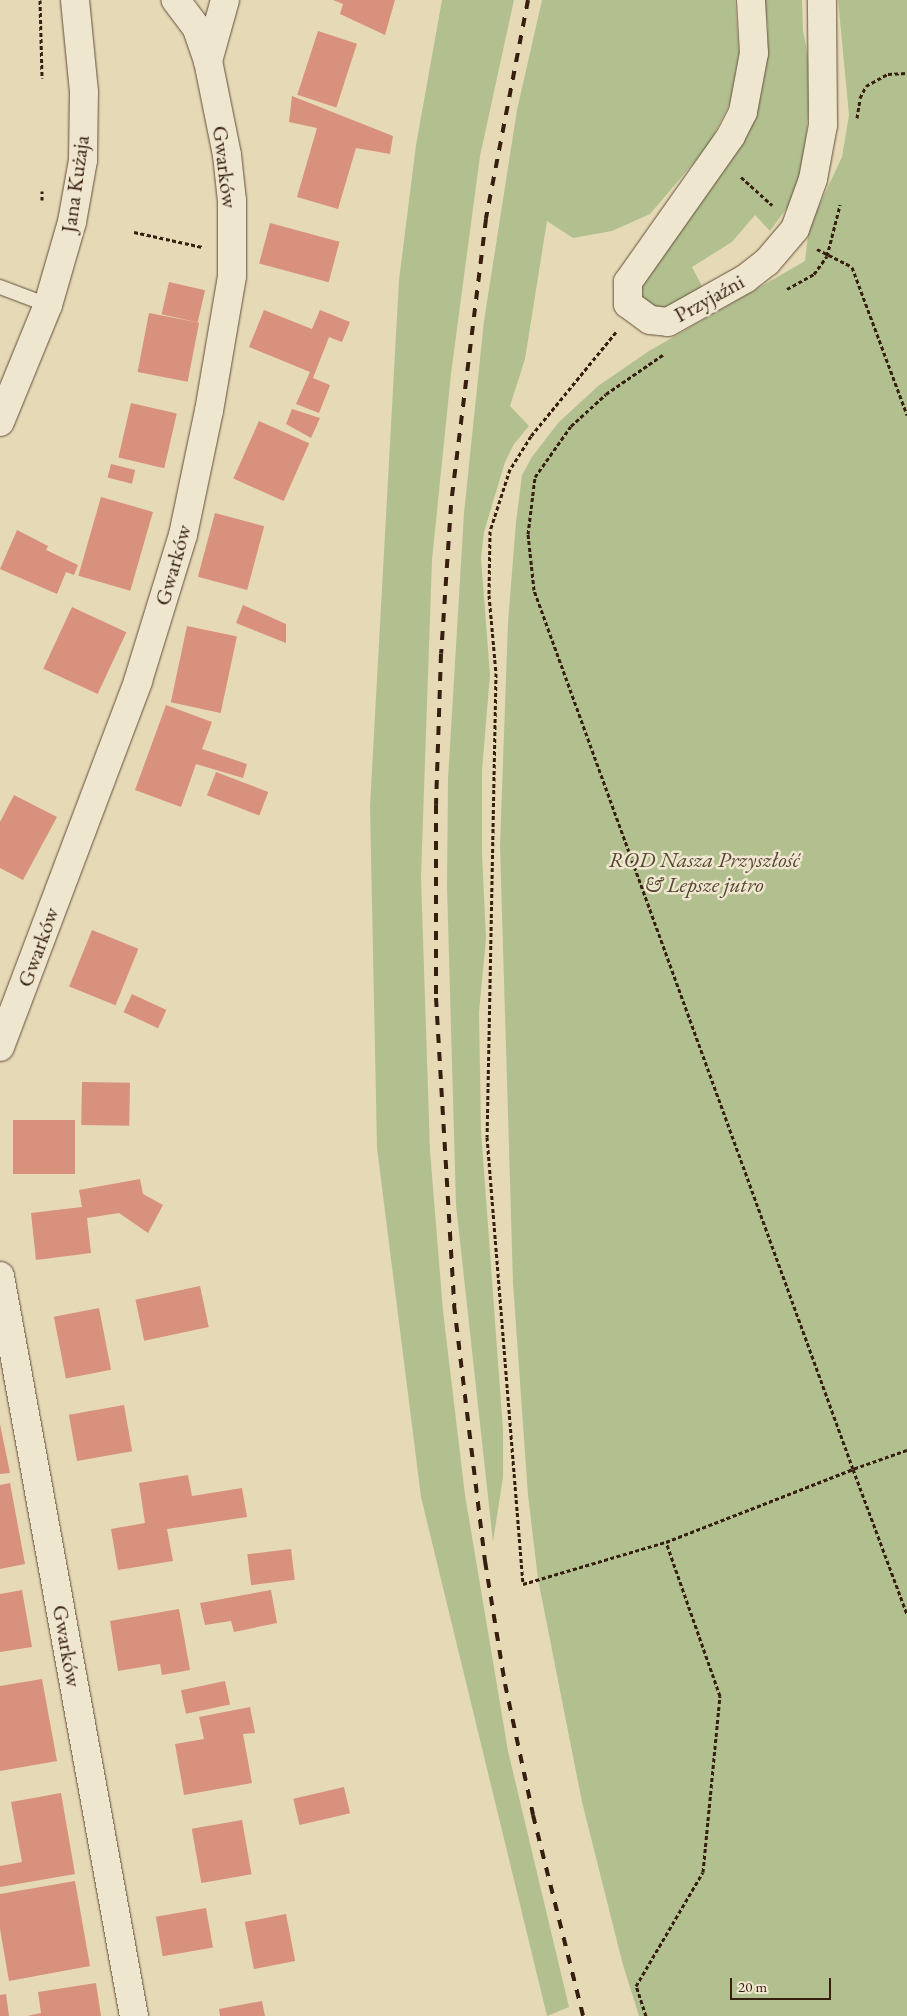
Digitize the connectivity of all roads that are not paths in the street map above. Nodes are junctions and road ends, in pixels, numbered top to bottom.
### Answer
1 (75, 0) edge
2 (176, 0) edge
3 (225, 0) edge
4 (751, 0) edge
5 (822, 0) edge
6 (208, 61) junction
7 (0, 288) edge
8 (48, 305) junction
9 (0, 422) edge
10 (0, 1047) edge
11 (0, 1276) edge
12 (134, 2016) edge

1 - 8 street, Jana Kużaja
2 - 6 street, Gwarków
3 - 6 street, Gwarków
4 - 5 street, Przyjaźni
6 - 10 street, Gwarków
7 - 8 lane
8 - 9 street, Jana Kużaja
11 - 12 street, Gwarków

